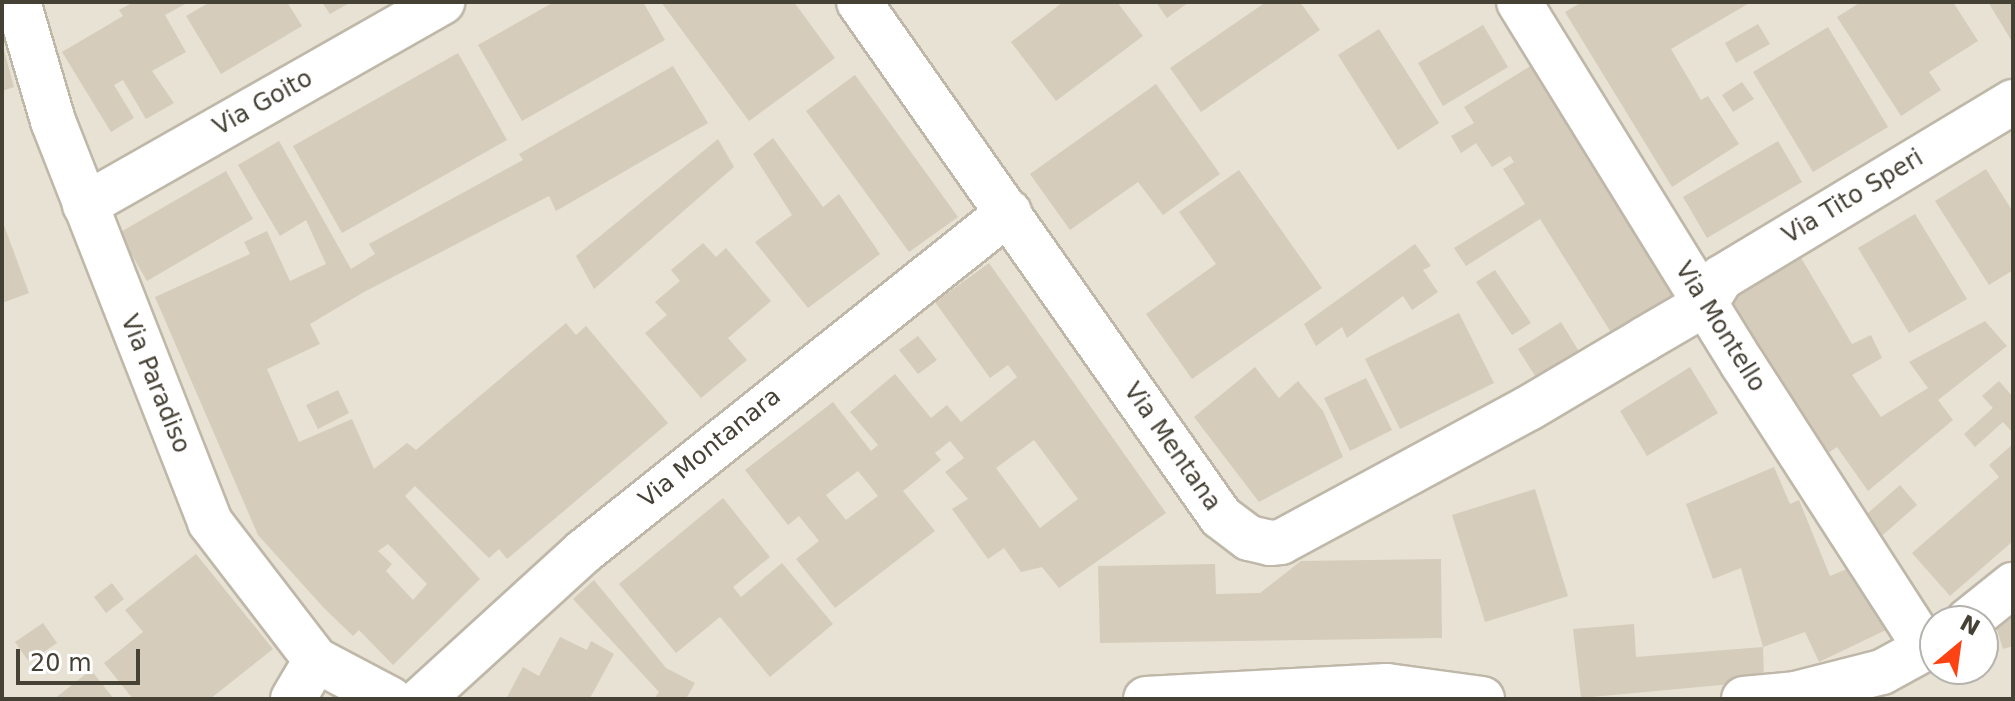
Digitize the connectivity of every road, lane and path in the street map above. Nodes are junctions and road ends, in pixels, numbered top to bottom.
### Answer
1 (18, 2) edge
2 (442, 2) edge
3 (859, 2) edge
4 (1519, 2) edge
5 (2013, 102) edge
6 (85, 205) junction
7 (1009, 212) junction
8 (1705, 304) junction
9 (2013, 585) edge
10 (1988, 605) edge
11 (1919, 628) edge
12 (1919, 651) edge
13 (316, 660) junction
14 (293, 699) edge
15 (390, 699) edge
16 (422, 699) edge
17 (1146, 699) edge
18 (1482, 699) edge
19 (1744, 699) edge

1 - 6 street, Via Paradiso
2 - 6 street, Via Goito
3 - 7 street, Via Mentana
4 - 8 street, Via Montello
5 - 8 street, Via Tito Speri
6 - 13 street, Via Paradiso
7 - 8 street, Via Mentana
7 - 16 street, Via Montanara
8 - 11 street, Via Montello
9 - 10 street
12 - 19 street
13 - 14 street
13 - 15 street, Via Paradiso
17 - 18 street

